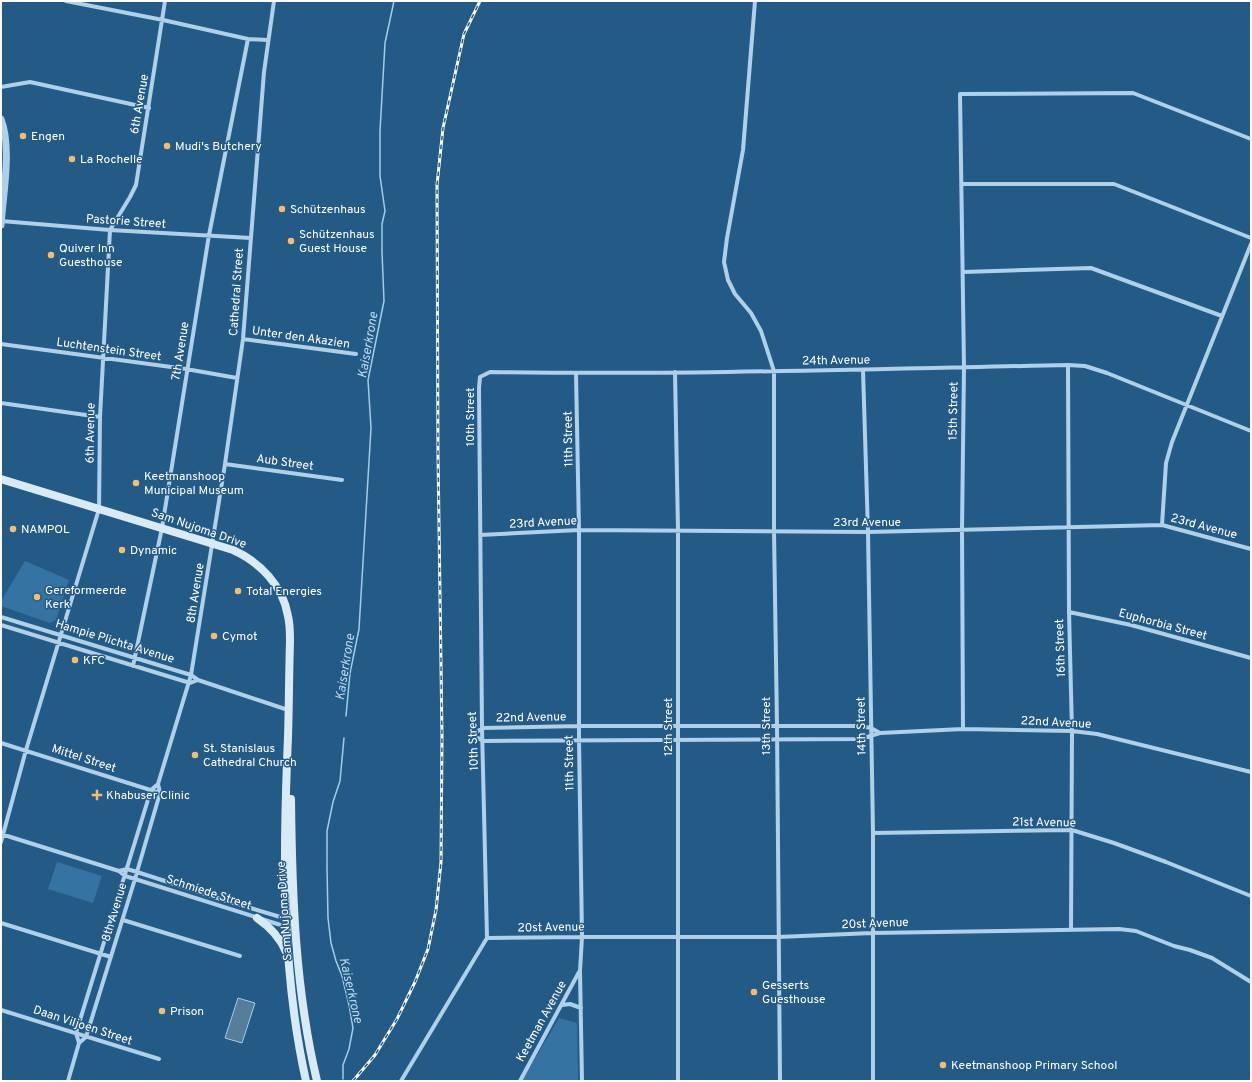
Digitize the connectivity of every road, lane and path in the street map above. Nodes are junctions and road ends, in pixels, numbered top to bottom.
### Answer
1 (66, 1) edge
2 (165, 1) edge
3 (274, 1) edge
4 (754, 1) edge
5 (163, 20) junction
6 (248, 39) junction
7 (267, 40) junction
8 (1, 87) edge
9 (149, 108) junction
10 (1, 119) edge
11 (1251, 139) edge
12 (961, 184) junction
13 (1, 221) edge
14 (1, 225) edge
15 (110, 230) junction
16 (208, 235) junction
17 (251, 238) junction
18 (1251, 238) edge
19 (1251, 244) edge
20 (962, 272) junction
21 (1222, 316) junction
22 (243, 339) junction
23 (1, 344) edge
24 (356, 354) dead end
25 (102, 358) junction
26 (1068, 365) junction
27 (964, 367) junction
28 (186, 369) junction
29 (863, 370) junction
30 (774, 371) junction
31 (675, 372) junction
32 (576, 373) junction
33 (480, 377) joint
34 (238, 378) junction
35 (1, 403) edge
36 (1187, 405) junction
37 (100, 417) junction
38 (1251, 431) edge
39 (225, 464) junction
40 (342, 480) dead end
41 (2, 481) edge
42 (99, 509) junction
43 (1162, 525) junction
44 (162, 528) junction
45 (1069, 528) junction
46 (579, 530) junction
47 (678, 530) junction
48 (962, 530) junction
49 (774, 531) junction
50 (868, 532) junction
51 (480, 535) junction
52 (213, 544) junction
53 (1251, 549) edge
54 (1069, 612) junction
55 (1, 617) edge
56 (1, 625) edge
57 (62, 635) junction
58 (60, 643) junction
59 (135, 658) junction
60 (1251, 658) edge
61 (133, 666) junction
62 (191, 675) junction
63 (198, 680) junction
64 (190, 683) junction
65 (288, 710) junction
66 (579, 726) junction
67 (678, 726) junction
68 (777, 726) junction
69 (482, 728) junction
70 (871, 728) junction
71 (963, 729) junction
72 (1072, 730) junction
73 (880, 733) junction
74 (871, 736) junction
75 (288, 739) junction
76 (579, 739) junction
77 (678, 739) junction
78 (776, 740) junction
79 (483, 741) junction
80 (1, 743) edge
81 (26, 750) junction
82 (1251, 772) edge
83 (158, 784) junction
84 (151, 790) junction
85 (160, 793) junction
86 (1072, 830) junction
87 (873, 833) junction
88 (2, 834) edge
89 (1, 842) edge
90 (127, 869) junction
91 (119, 871) junction
92 (137, 872) junction
93 (125, 876) junction
94 (135, 879) junction
95 (1251, 896) edge
96 (257, 918) junction
97 (123, 920) junction
98 (286, 922) junction
99 (1, 923) edge
100 (295, 924) junction
101 (1071, 930) junction
102 (872, 933) junction
103 (582, 937) junction
104 (678, 937) junction
105 (778, 937) junction
106 (487, 938) junction
107 (101, 954) junction
108 (240, 956) dead end
109 (288, 956) junction
110 (111, 957) junction
111 (580, 971) junction
112 (1251, 982) edge
113 (562, 1005) junction
114 (581, 1008) junction
115 (1, 1010) edge
116 (76, 1033) junction
117 (86, 1037) junction
118 (79, 1043) junction
119 (158, 1060) dead end
120 (68, 1081) edge
121 (306, 1081) edge
122 (316, 1081) edge
123 (401, 1081) edge
124 (520, 1081) edge
125 (582, 1081) edge
126 (678, 1081) edge
127 (780, 1081) edge
128 (873, 1081) edge

1 - 5 street
2 - 5 street, 6th Avenue
3 - 7 street, Cathedral Street
4 - 30 street, 13th Street
5 - 6 street
5 - 9 street, 6th Avenue
6 - 7 street
6 - 16 street, 7th Avenue
7 - 17 street, Cathedral Street
8 - 9 street
9 - 15 street, 6th Avenue
10 - 13 street
11 - 12 street, 15th Street
12 - 18 street
12 - 20 street, 15th Street
13 - 14 street
13 - 15 street, Pastorie Street
15 - 16 street, Pastorie Street
15 - 25 street, 6th Avenue
16 - 17 street, Pastorie Street
16 - 28 street, 7th Avenue
17 - 22 street, Cathedral Street
19 - 21 street
20 - 21 street
20 - 27 street, 15th Street
21 - 36 street
22 - 24 street, Unter den Akazien
22 - 34 street, Cathedral Street
23 - 25 street, Luchtenstein Street
25 - 28 street, Luchtenstein Street
25 - 37 street, 6th Avenue
26 - 27 street, 24th Avenue
26 - 36 street, 24th Avenue
26 - 45 street, 16th Street
27 - 29 street, 24th Avenue
27 - 48 street, 15th Street
28 - 34 street, Luchtenstein Street
28 - 44 street, 7th Avenue
29 - 30 street, 24th Avenue
29 - 50 street, 14th Street
30 - 31 street, 24th Avenue
30 - 49 street, 13th Street
31 - 32 street, 24th Avenue
31 - 47 street, 12th Street
32 - 33 street, 24th Avenue
32 - 46 street, 11th Street
33 - 51 street, 10th Street
34 - 39 street, Cathedral Street
35 - 37 street
36 - 38 street, 24th Avenue
36 - 43 street
37 - 42 street, 6th Avenue
39 - 40 street, Aub Street
39 - 52 street, Cathedral Street
41 - 42 main road, Sam Nujoma Drive
42 - 44 main road, Sam Nujoma Drive
42 - 57 street, 6th Avenue
43 - 45 street, 23rd Avenue
43 - 53 street, 23rd Avenue
44 - 52 main road, Sam Nujoma Drive
44 - 59 street, 7th Avenue
45 - 48 street, 23rd Avenue
45 - 54 street, 16th Street
46 - 47 street, 23rd Avenue
46 - 51 street, 23rd Avenue
46 - 66 street, 11th Street
47 - 49 street, 23rd Avenue
47 - 67 street, 12th Street
48 - 50 street, 23rd Avenue
48 - 71 street, 15th Street
49 - 50 street, 23rd Avenue
49 - 68 street, 13th Street
50 - 70 street, 14th Street
51 - 69 street, 10th Street
52 - 62 street, 8th Avenue
52 - 65 main road, Sam Nujoma Drive
54 - 60 street, Euphorbia Street
54 - 72 street, 16th Street
55 - 57 street, Hampie Plichta Avenue
56 - 58 street, Hampie Plichta Avenue
57 - 58 street, 6th Avenue
57 - 59 street, Hampie Plichta Avenue
58 - 61 street, Hampie Plichta Avenue
58 - 81 street, 6th Avenue
59 - 61 street, 7th Avenue
59 - 62 street, Hampie Plichta Avenue
61 - 64 street, Hampie Plichta Avenue
62 - 63 street, Hampie Plichta Avenue
62 - 64 street, 8th Avenue
63 - 64 street
63 - 65 street, Hampie Plichta Avenue
64 - 83 street, 8th Avenue
65 - 75 main road, Sam Nujoma Drive
66 - 67 street, 22nd Avenue
66 - 69 street, 22nd Avenue
66 - 76 street, 11th Street
67 - 68 street, 22nd Avenue
67 - 77 street, 12th Street
68 - 70 street, 22nd Avenue
68 - 78 street, 13th Street
69 - 79 street, 10th Street
69 - 79 street, 22nd Avenue
70 - 73 street, 22nd Avenue
70 - 74 street, 14th Street
71 - 72 street, 22nd Avenue
71 - 73 street, 22nd Avenue
72 - 82 street, 22nd Avenue
72 - 86 street, 16th Street
73 - 74 street, 22nd Avenue
74 - 78 street, 22nd Avenue
74 - 87 street, 14th Street
75 - 98 main road, Sam Nujoma Drive
75 - 100 main road, Sam Nujoma Drive
76 - 77 street, 22nd Avenue
76 - 79 street, 22nd Avenue
76 - 103 street, 11th Street
77 - 78 street, 22nd Avenue
77 - 104 street, 12th Street
78 - 105 street, 13th Street
79 - 106 street, 10th Street
80 - 81 street, Mittel Street
81 - 84 street, Mittel Street
81 - 88 street, 6th Avenue
83 - 84 street
83 - 85 street, 8th Avenue
84 - 85 street, Mittel Street
84 - 90 street, 8th Avenue
85 - 92 street, 8th Avenue
86 - 87 street, 21st Avenue
86 - 95 street, 21st Avenue
86 - 101 street, 16th Street
87 - 102 street, 14th Street
88 - 89 street, 6th Avenue
88 - 91 street, Schmiede Street
90 - 91 street
90 - 92 street, Schmiede Street
90 - 93 street, 8th Avenue
91 - 93 street, Schmiede Street
92 - 94 street, 8th Avenue
92 - 98 street, Schmiede Street
93 - 94 street, Schmiede Street
93 - 107 street, 8th Avenue
94 - 96 street, Schmiede Street
94 - 97 street, 8th Avenue
96 - 98 street, Schmiede Street
96 - 109 main road
97 - 108 street
97 - 110 street, 8th Avenue
98 - 100 street, Schmiede Street
98 - 100 street, Schmiede Street
98 - 109 main road, Sam Nujoma Drive
99 - 107 street
100 - 122 main road, Sam Nujoma Drive
101 - 102 street, 20st Avenue
101 - 112 street, 20st Avenue
102 - 105 street, 20st Avenue
102 - 128 street, 14th Street
103 - 104 street, 20st Avenue
103 - 106 street, 20st Avenue
103 - 111 street, 11th Street
104 - 105 street, 20st Avenue
104 - 126 street, 12th Street
105 - 127 street, 13th Street
106 - 123 street
107 - 110 street
107 - 116 street, 8th Avenue
109 - 121 main road, Sam Nujoma Drive
110 - 117 street, 8th Avenue
111 - 113 street, Keetman Avenue
111 - 114 street, 11th Street
113 - 114 street
113 - 124 street, Keetman Avenue
114 - 125 street, 11th Street
115 - 116 street, Daan Viljoen Street
116 - 117 street, Daan Viljoen Street
116 - 118 street
117 - 118 street
117 - 119 street, Daan Viljoen Street
118 - 120 street

